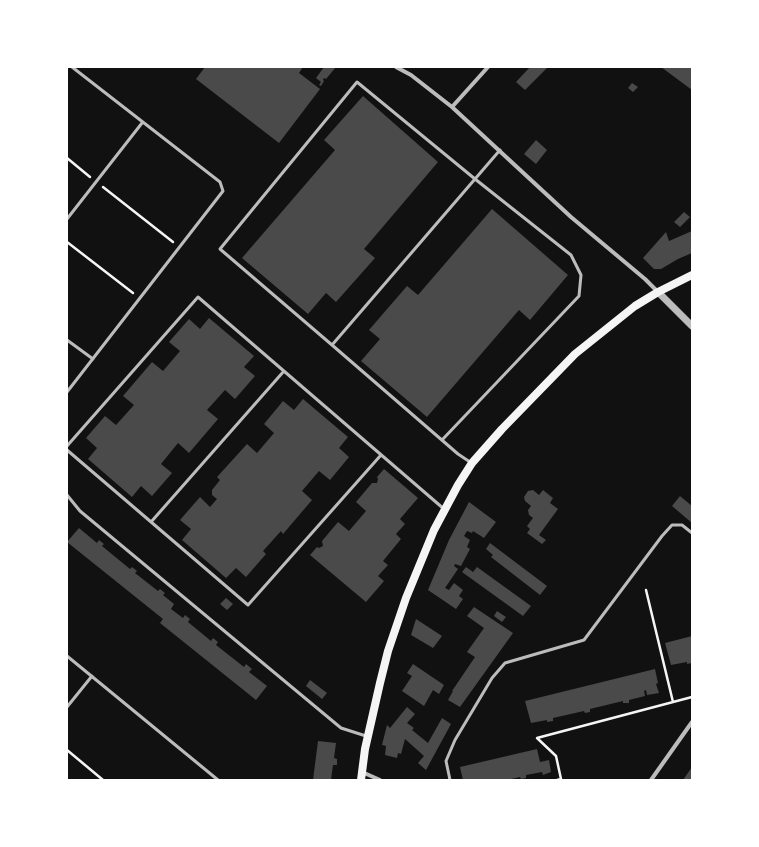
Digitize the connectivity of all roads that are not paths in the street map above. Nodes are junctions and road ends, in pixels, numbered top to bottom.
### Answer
1 (72, 67) edge
2 (396, 67) edge
3 (488, 67) edge
4 (452, 107) junction
5 (142, 123) junction
6 (500, 150) junction
7 (476, 180) junction
8 (67, 219) edge
9 (692, 275) edge
10 (658, 292) junction
11 (692, 326) edge
12 (67, 340) edge
13 (332, 345) junction
14 (92, 359) junction
15 (284, 372) junction
16 (67, 392) edge
17 (442, 440) junction
18 (67, 446) edge
19 (67, 450) edge
20 (381, 455) junction
21 (472, 463) junction
22 (67, 495) edge
23 (444, 509) junction
24 (151, 522) junction
25 (692, 533) edge
26 (67, 656) edge
27 (92, 676) junction
28 (67, 707) edge
29 (692, 722) edge
30 (368, 736) junction
31 (361, 776) edge
32 (218, 780) edge
33 (380, 780) edge
34 (450, 780) edge
35 (651, 780) edge

1 - 5 lane
2 - 4 street
3 - 4 street
4 - 6 street
5 - 8 lane
5 - 14 lane
6 - 7 lane
6 - 10 street
7 - 13 lane
7 - 13 lane
7 - 17 lane
9 - 10 main road
10 - 11 street
10 - 21 main road
12 - 14 lane
13 - 17 lane
14 - 16 lane
15 - 18 lane
15 - 20 lane
15 - 24 lane
17 - 21 lane
19 - 24 lane
20 - 23 lane
20 - 24 lane
21 - 23 main road
22 - 30 lane
23 - 30 main road
25 - 34 lane
26 - 27 lane
27 - 28 lane
27 - 32 lane
29 - 35 street
30 - 31 main road
31 - 33 street

